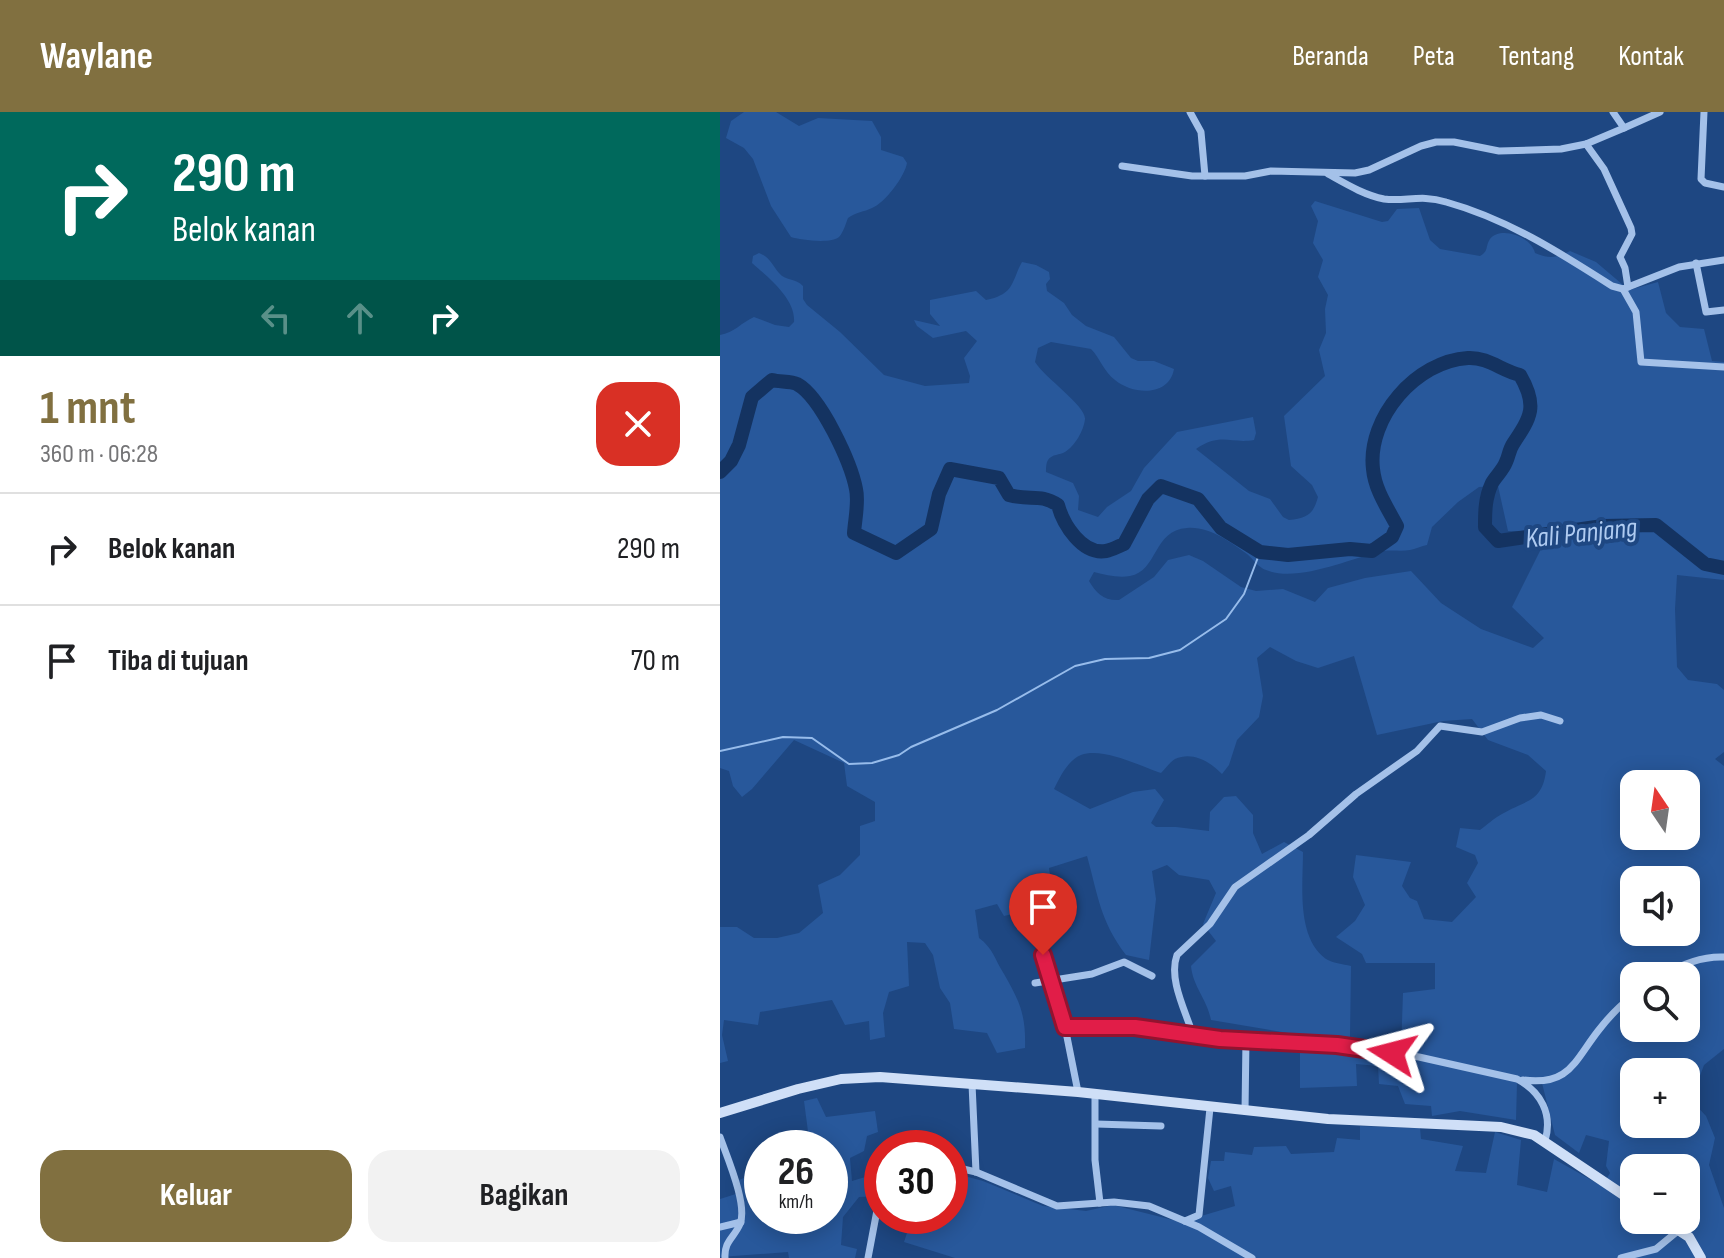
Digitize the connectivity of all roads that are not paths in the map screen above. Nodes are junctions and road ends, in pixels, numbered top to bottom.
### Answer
1 (1190, 112) edge
2 (1613, 112) edge
3 (1660, 112) edge
4 (1704, 112) edge
5 (1624, 128) junction
6 (1586, 144) junction
7 (1122, 166) dead end
8 (1326, 173) junction
9 (1205, 176) junction
10 (1724, 187) edge
11 (1724, 260) edge
12 (1696, 263) junction
13 (1626, 288) junction
14 (1724, 310) edge
15 (1724, 367) edge
16 (1560, 721) dead end
17 (1043, 955) dead end
18 (1724, 957) edge
19 (1693, 962) edge
20 (1152, 976) dead end
21 (1052, 981) junction
22 (1035, 983) dead end
23 (1620, 1008) edge
24 (1065, 1027) junction
25 (1193, 1035) junction
26 (1246, 1039) junction
27 (1517, 1079) junction
28 (972, 1084) junction
29 (1078, 1092) junction
30 (1095, 1094) junction
31 (1210, 1108) junction
32 (1245, 1111) junction
33 (720, 1113) edge
34 (1096, 1124) junction
35 (1161, 1126) dead end
36 (720, 1137) edge
37 (1545, 1141) junction
38 (968, 1170) edge
39 (976, 1172) junction
40 (1620, 1192) edge
41 (1100, 1203) junction
42 (1185, 1221) junction
43 (741, 1222) junction
44 (720, 1227) edge
45 (873, 1234) edge
46 (1674, 1234) edge
47 (1684, 1234) edge
48 (725, 1258) edge
49 (868, 1258) edge
50 (1252, 1258) edge
51 (1621, 1258) edge
52 (1701, 1258) edge

1 - 9 street
2 - 5 street
3 - 5 street
4 - 10 street
5 - 6 street
6 - 8 street
6 - 13 street
7 - 9 street
8 - 9 street
8 - 13 street
11 - 12 street
12 - 13 street
12 - 14 street
13 - 15 street
16 - 25 street
17 - 21 street
18 - 19 street
20 - 21 street
21 - 22 street
21 - 24 street
23 - 27 street
24 - 25 street
24 - 29 street
25 - 26 street
26 - 27 street
26 - 32 street
27 - 37 street
28 - 29 street
28 - 33 street
28 - 39 street
29 - 30 street
30 - 31 street
30 - 34 street
31 - 32 street
31 - 42 street
32 - 37 street
34 - 35 street
34 - 41 street
36 - 43 street
37 - 40 street
38 - 39 street
39 - 41 street
41 - 42 street
42 - 50 street
43 - 44 street
43 - 48 street
45 - 49 street
46 - 51 street
47 - 52 street

